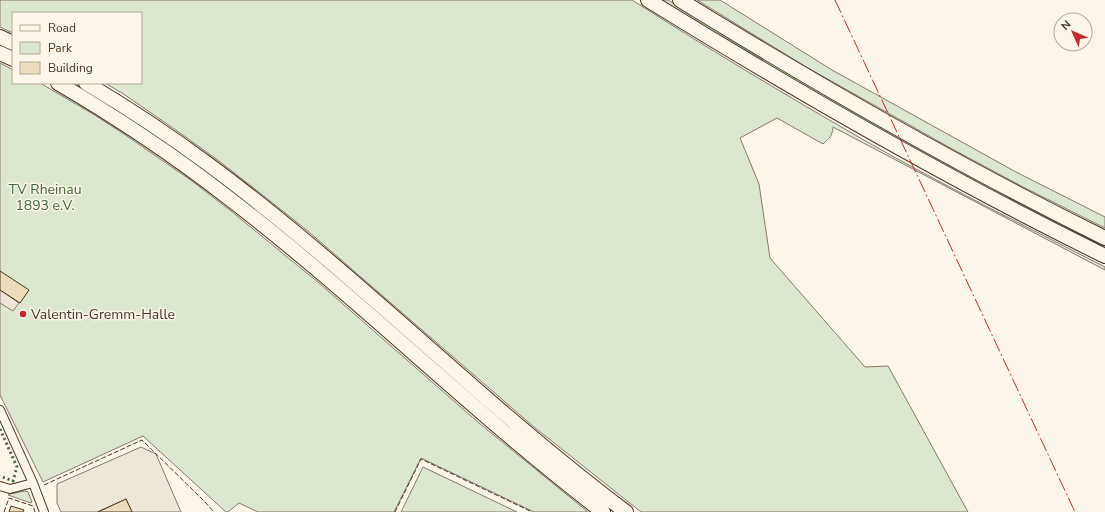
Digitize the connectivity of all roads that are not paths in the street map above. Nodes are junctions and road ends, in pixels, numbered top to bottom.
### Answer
1 (648, 0) edge
2 (680, 0) edge
3 (0, 37) edge
4 (12, 43) edge
5 (0, 53) edge
6 (12, 59) edge
7 (60, 84) edge
8 (88, 84) edge
9 (1105, 238) edge
10 (1105, 256) edge
11 (0, 410) edge
12 (33, 483) junction
13 (1, 489) edge
14 (44, 512) edge
15 (603, 512) edge
16 (626, 512) edge

1 - 10 highway
2 - 9 highway
3 - 4 highway
5 - 6 highway
7 - 15 highway
8 - 16 highway
11 - 12 street
12 - 13 street
12 - 14 street

